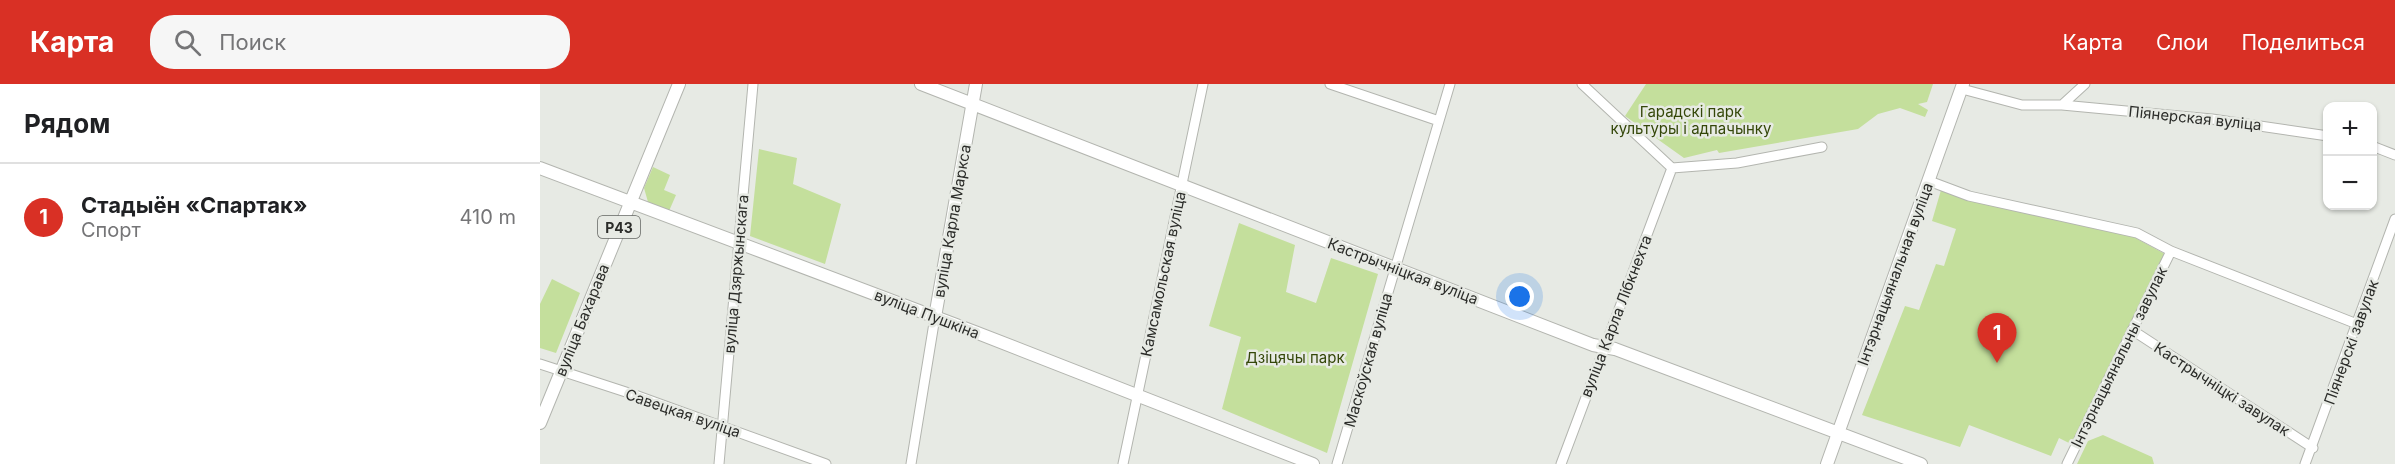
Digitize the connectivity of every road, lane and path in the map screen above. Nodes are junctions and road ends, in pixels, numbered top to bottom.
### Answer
1 (679, 84) edge
2 (753, 84) edge
3 (921, 84) edge
4 (976, 84) edge
5 (1203, 84) edge
6 (1330, 84) edge
7 (1450, 84) edge
8 (1582, 84) edge
9 (1963, 86) edge
10 (2082, 86) edge
11 (973, 102) junction
12 (2062, 105) junction
13 (2083, 107) junction
14 (1439, 120) junction
15 (2323, 135) edge
16 (1822, 147) dead end
17 (2377, 148) edge
18 (2395, 156) edge
19 (540, 168) edge
20 (1672, 168) junction
21 (1929, 181) junction
22 (1182, 185) junction
23 (629, 202) junction
24 (2395, 219) edge
25 (739, 244) junction
26 (2171, 251) junction
27 (1395, 267) junction
28 (935, 317) junction
29 (2357, 324) junction
30 (2132, 330) junction
31 (1604, 348) junction
32 (540, 364) edge
33 (561, 371) junction
34 (1137, 396) junction
35 (540, 423) edge
36 (722, 426) junction
37 (1838, 432) junction
38 (2313, 448) junction
39 (719, 464) edge
40 (826, 464) edge
41 (910, 464) edge
42 (1123, 464) edge
43 (1313, 464) edge
44 (1337, 464) edge
45 (1561, 464) edge
46 (1827, 464) edge
47 (1921, 464) edge
48 (2067, 464) edge
49 (2305, 464) edge

1 - 23 main road, вуліца Бахарава / Р43
2 - 25 street, вуліца Дзяржынскага
3 - 11 main road, Кастрычніцкая вуліца
4 - 11 main road, вуліца Карла Маркса
5 - 22 street, Камсамольская вуліца
6 - 14 street
7 - 14 street, Маскоўская вуліца
8 - 20 street
9 - 12 street, Піянерская вуліца
9 - 21 main road, Інтэрнацыянальная вуліца
10 - 12 street
10 - 13 street
11 - 22 main road, Кастрычніцкая вуліца
11 - 28 main road, вуліца Карла Маркса
12 - 13 street, Піянерская вуліца
13 - 15 street, Піянерская вуліца
14 - 27 street, Маскоўская вуліца
16 - 20 street
17 - 18 street
19 - 23 main road, вуліца Пушкіна
20 - 31 street, вуліца Карла Лібкнехта
21 - 26 street, Інтэрнацыянальны завулак
21 - 37 main road, Інтэрнацыянальная вуліца
22 - 27 main road, Кастрычніцкая вуліца
22 - 34 street, Камсамольская вуліца
23 - 25 main road, вуліца Пушкіна
23 - 33 main road, вуліца Бахарава / Р43
24 - 29 street, Піянерскі завулак
25 - 28 main road, вуліца Пушкіна
25 - 36 street, вуліца Дзяржынскага
26 - 29 street, Інтэрнацыянальны завулак
26 - 30 street, Інтэрнацыянальны завулак
27 - 31 main road, Кастрычніцкая вуліца
27 - 44 street, Маскоўская вуліца
28 - 34 main road, вуліца Пушкіна
28 - 41 street, вуліца Карла Маркса
29 - 38 street, Піянерскі завулак
30 - 38 street, Кастрычніцкі завулак
30 - 48 street, Інтэрнацыянальны завулак
31 - 37 main road, Кастрычніцкая вуліца
31 - 45 street, вуліца Карла Лібкнехта
32 - 33 street, Савецкая вуліца
33 - 35 main road, вуліца Бахарава / Р43
33 - 36 street, Савецкая вуліца
34 - 42 street, Камсамольская вуліца
34 - 43 main road, вуліца Пушкіна
36 - 39 street, вуліца Дзяржынскага
36 - 40 street, Савецкая вуліца
37 - 46 main road, Інтэрнацыянальная вуліца
37 - 47 main road, Кастрычніцкая вуліца
38 - 49 street, Піянерскі завулак

